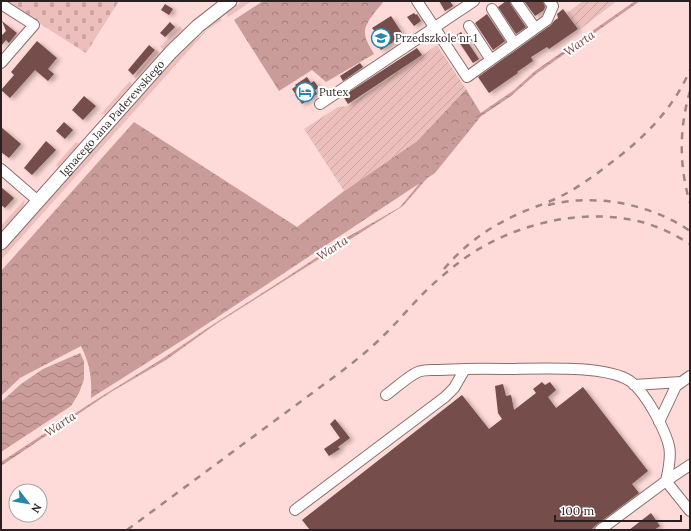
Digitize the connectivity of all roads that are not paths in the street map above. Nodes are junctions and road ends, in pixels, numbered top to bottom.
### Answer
1 (230, 1) edge
2 (417, 1) edge
3 (474, 1) edge
4 (516, 1) edge
5 (549, 1) edge
6 (1, 4) edge
7 (492, 9) dead end
8 (468, 26) dead end
9 (434, 27) junction
10 (535, 28) junction
11 (514, 43) junction
12 (490, 60) junction
13 (1, 63) edge
14 (320, 104) dead end
15 (1, 169) edge
16 (38, 202) junction
17 (1, 243) edge
18 (465, 369) junction
19 (690, 376) edge
20 (681, 382) junction
21 (634, 385) junction
22 (386, 395) dead end
23 (660, 422) junction
24 (690, 465) edge
25 (666, 481) junction
26 (295, 510) dead end
27 (690, 511) edge
28 (600, 530) edge

1 - 16 main road, Ignacego Jana Paderewskiego
2 - 9 street
3 - 9 street
4 - 10 street
5 - 10 street
6 - 13 street
7 - 11 street
8 - 12 street
9 - 12 street
9 - 14 street
10 - 11 street
11 - 12 street
15 - 16 street
16 - 17 main road, Ignacego Jana Paderewskiego
18 - 21 street
18 - 22 street
18 - 26 street
19 - 20 street
20 - 21 street
20 - 23 street
21 - 23 street
23 - 25 street
24 - 25 street
25 - 27 street
25 - 28 street

